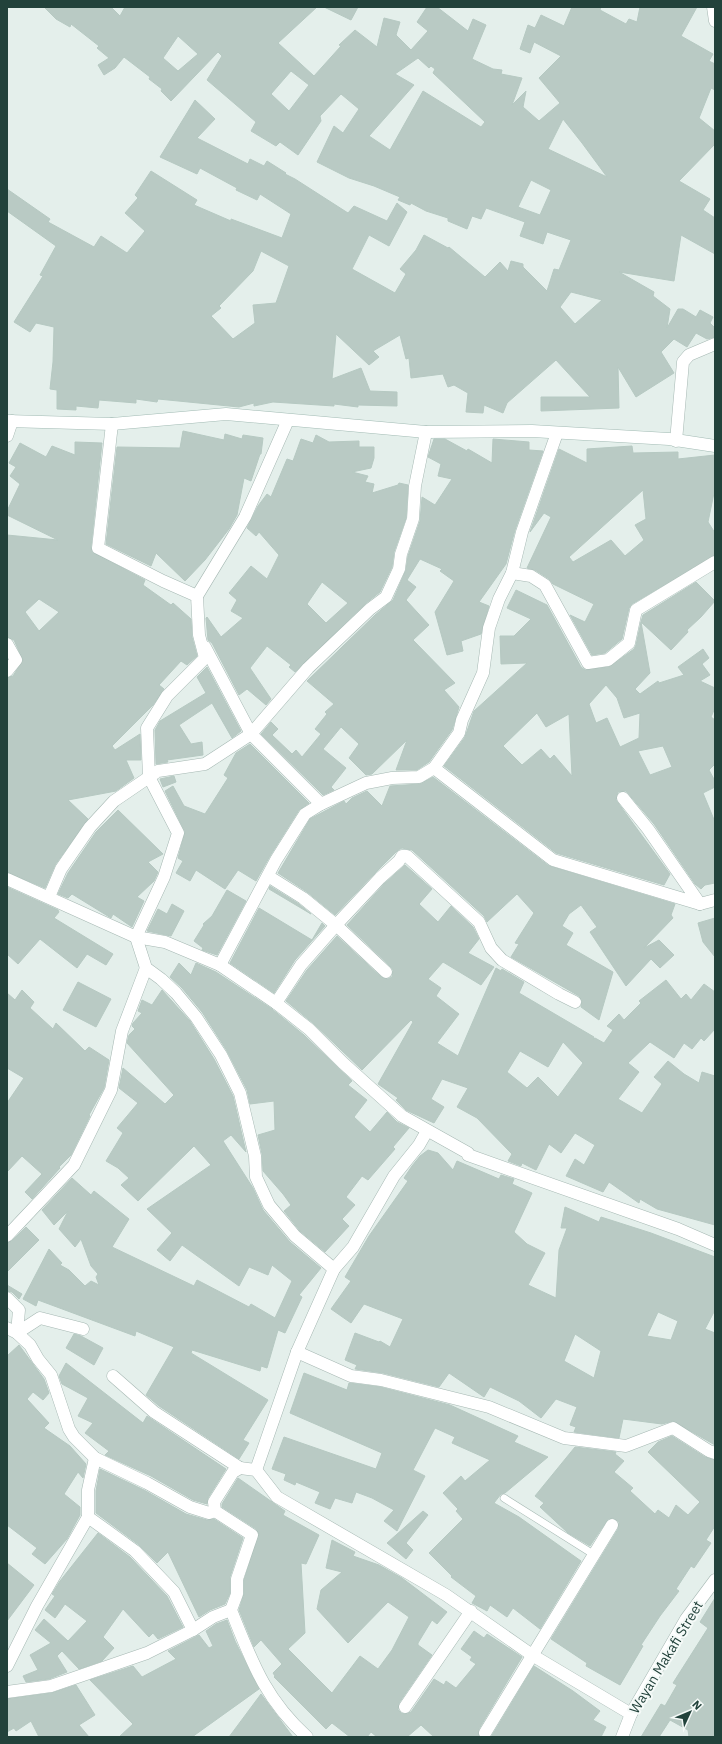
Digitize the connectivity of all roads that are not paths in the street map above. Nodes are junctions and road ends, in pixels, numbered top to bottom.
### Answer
1 (713, 7) edge
2 (715, 21) edge
3 (715, 344) edge
4 (288, 420) junction
5 (10, 421) edge
6 (112, 424) junction
7 (426, 432) junction
8 (557, 433) junction
9 (7, 436) edge
10 (676, 440) junction
11 (715, 446) edge
12 (715, 562) edge
13 (512, 573) junction
14 (197, 596) junction
15 (199, 635) junction
16 (7, 644) edge
17 (7, 670) edge
18 (251, 734) junction
19 (434, 768) junction
20 (149, 778) junction
21 (622, 798) dead end
22 (321, 804) junction
23 (268, 876) junction
24 (7, 879) edge
25 (49, 897) junction
26 (715, 900) edge
27 (700, 904) junction
28 (336, 925) junction
29 (136, 938) junction
30 (220, 965) junction
31 (146, 968) junction
32 (386, 972) dead end
33 (575, 1002) dead end
34 (276, 1003) junction
35 (427, 1131) junction
36 (7, 1236) edge
37 (715, 1245) edge
38 (334, 1269) junction
39 (7, 1298) edge
40 (83, 1329) dead end
41 (12, 1331) edge
42 (297, 1352) junction
43 (113, 1376) dead end
44 (715, 1453) edge
45 (95, 1458) junction
46 (240, 1468) junction
47 (256, 1470) junction
48 (504, 1498) dead end
49 (215, 1511) junction
50 (88, 1517) junction
51 (612, 1525) dead end
52 (593, 1554) junction
53 (715, 1580) edge
54 (231, 1610) junction
55 (472, 1611) junction
56 (193, 1630) junction
57 (532, 1655) junction
58 (7, 1666) edge
59 (7, 1692) edge
60 (405, 1707) dead end
61 (631, 1714) junction
62 (485, 1733) dead end
63 (307, 1737) edge
64 (622, 1737) edge

1 - 2 street
3 - 10 street
4 - 6 street
4 - 7 street
4 - 14 street
5 - 6 street
5 - 9 street
6 - 14 street
7 - 8 street
7 - 18 street
8 - 10 street
8 - 13 street
10 - 11 street
12 - 13 street
13 - 19 street
14 - 15 street
15 - 18 street
15 - 20 street
16 - 17 street
18 - 20 street
18 - 22 street
19 - 22 street
19 - 27 street
20 - 25 street
20 - 29 street
21 - 27 street
22 - 23 street
23 - 28 street
23 - 30 street
24 - 25 street
25 - 29 street
26 - 27 street
28 - 32 street
28 - 33 street
28 - 34 street
29 - 30 street
29 - 31 street
30 - 34 street
31 - 36 street
31 - 38 street
34 - 35 street
35 - 37 street
35 - 38 street
38 - 42 street
39 - 41 street
40 - 41 street
41 - 45 street
42 - 44 street
42 - 47 street
43 - 46 street
45 - 49 street
45 - 50 street
46 - 47 street
46 - 49 street
47 - 55 street
48 - 52 lane
49 - 54 street
50 - 56 street
50 - 58 street
51 - 52 street
52 - 57 street
53 - 61 street, Wayan Makafi Street
54 - 56 street
54 - 63 street
55 - 57 street
55 - 60 street
56 - 59 street
57 - 61 street
57 - 62 street
61 - 64 street, Wayan Makafi Street

